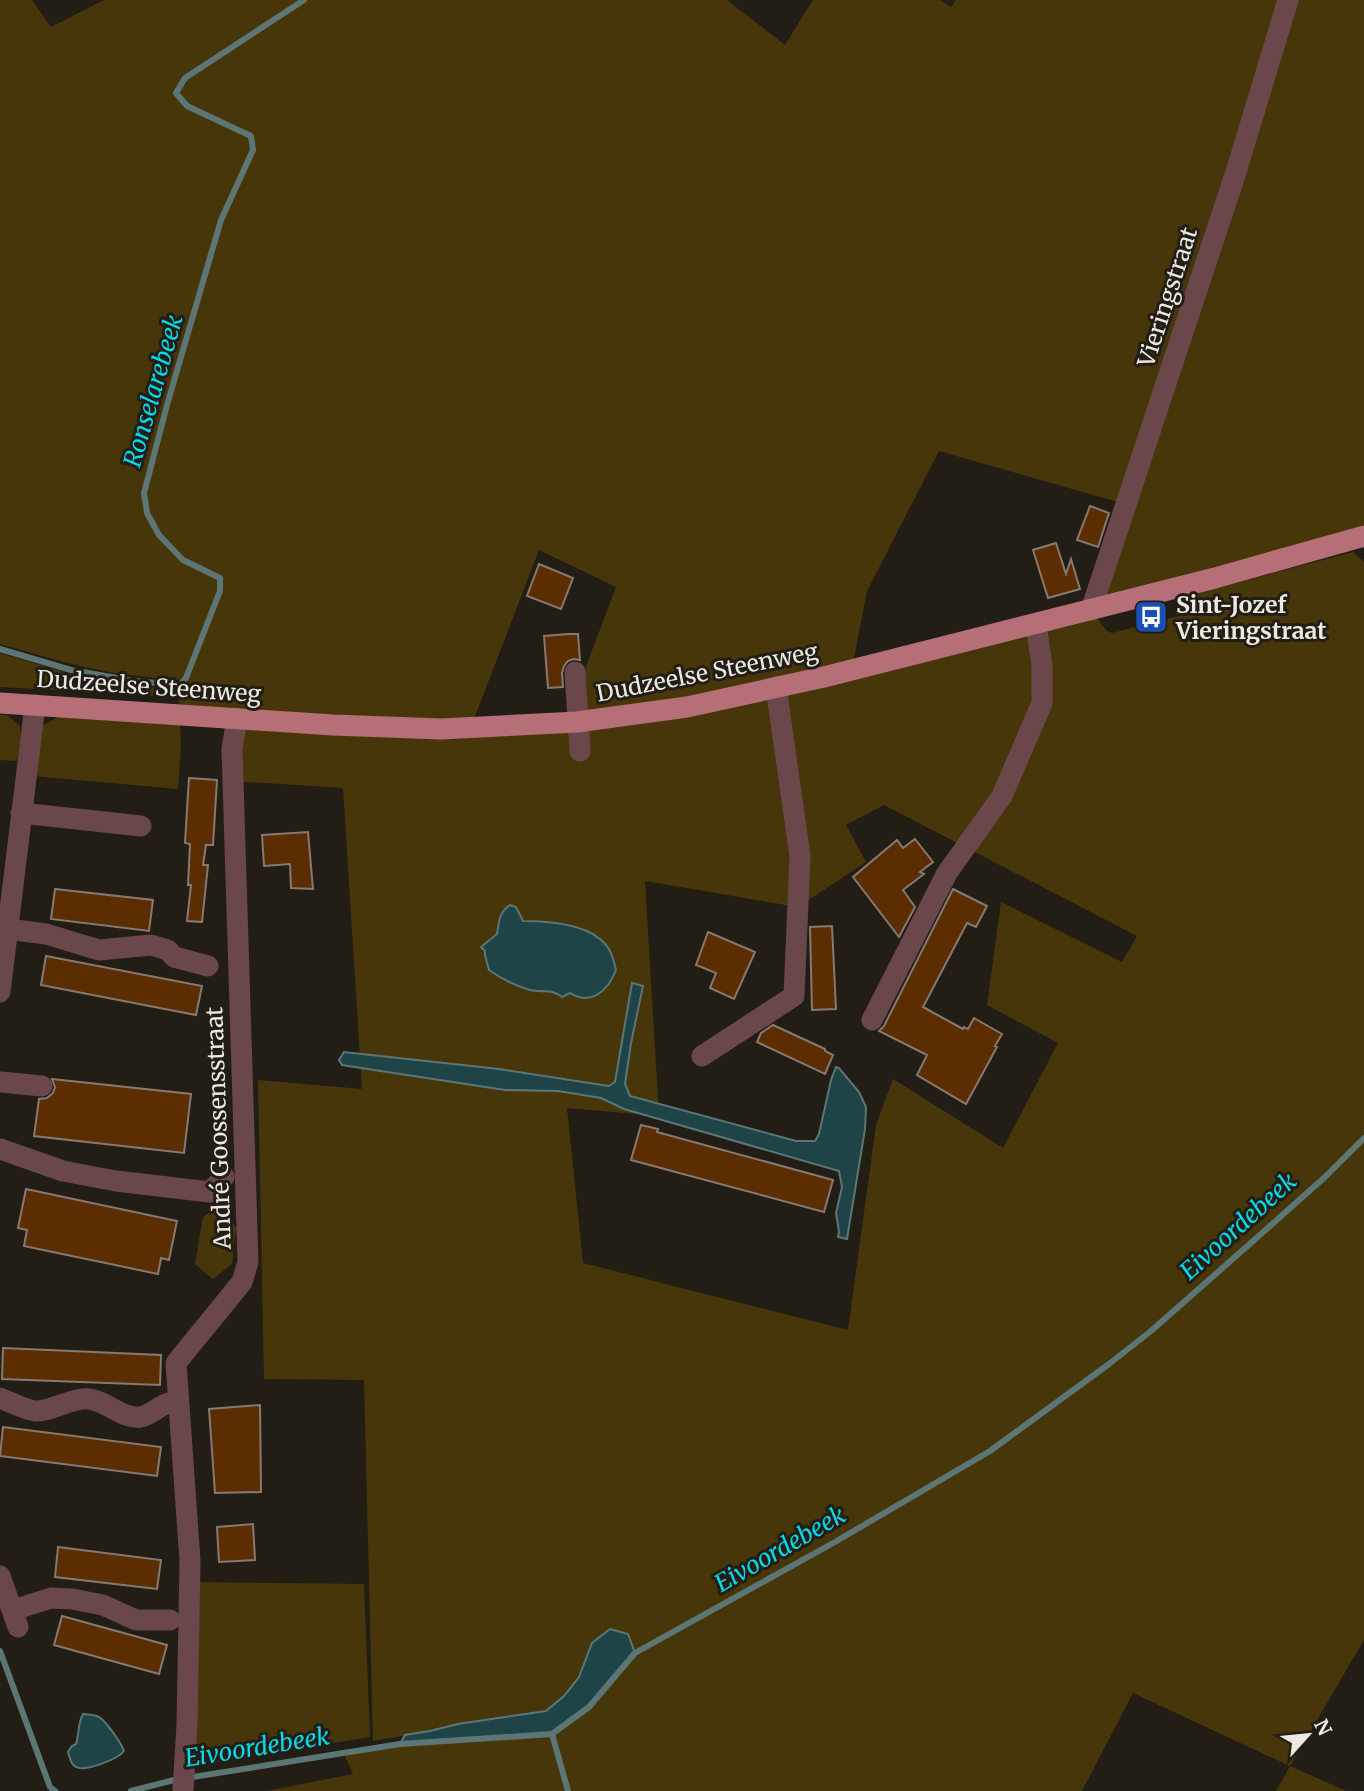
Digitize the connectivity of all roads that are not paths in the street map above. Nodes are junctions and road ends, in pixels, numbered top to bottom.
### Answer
1 (1287, 0) edge
2 (1362, 542) edge
3 (1091, 610) junction
4 (1036, 624) junction
5 (575, 672) dead end
6 (776, 687) junction
7 (0, 703) edge
8 (35, 705) junction
9 (237, 718) junction
10 (577, 722) junction
11 (580, 751) dead end
12 (21, 813) junction
13 (141, 826) dead end
14 (8, 929) junction
15 (208, 966) dead end
16 (0, 992) edge
17 (872, 1020) dead end
18 (702, 1056) dead end
19 (0, 1082) edge
20 (42, 1086) dead end
21 (0, 1149) edge
22 (224, 1177) dead end
23 (0, 1398) edge
24 (169, 1403) dead end
25 (0, 1576) edge
26 (170, 1620) dead end
27 (184, 1780) edge

1 - 3 street, Vieringstraat
2 - 3 main road, Dudzeelse Steenweg
3 - 4 main road, Dudzeelse Steenweg
4 - 6 main road, Dudzeelse Steenweg
4 - 17 street
5 - 10 street
6 - 10 main road, Dudzeelse Steenweg
6 - 18 street
7 - 8 main road, Dudzeelse Steenweg
8 - 9 main road, Dudzeelse Steenweg
8 - 12 street
9 - 10 main road, Dudzeelse Steenweg
9 - 27 street, André Goossensstraat
10 - 11 street
12 - 13 street
12 - 14 street
14 - 15 street
14 - 16 street
19 - 20 street
21 - 22 street, André Goossensstraat
23 - 24 street
25 - 26 street

